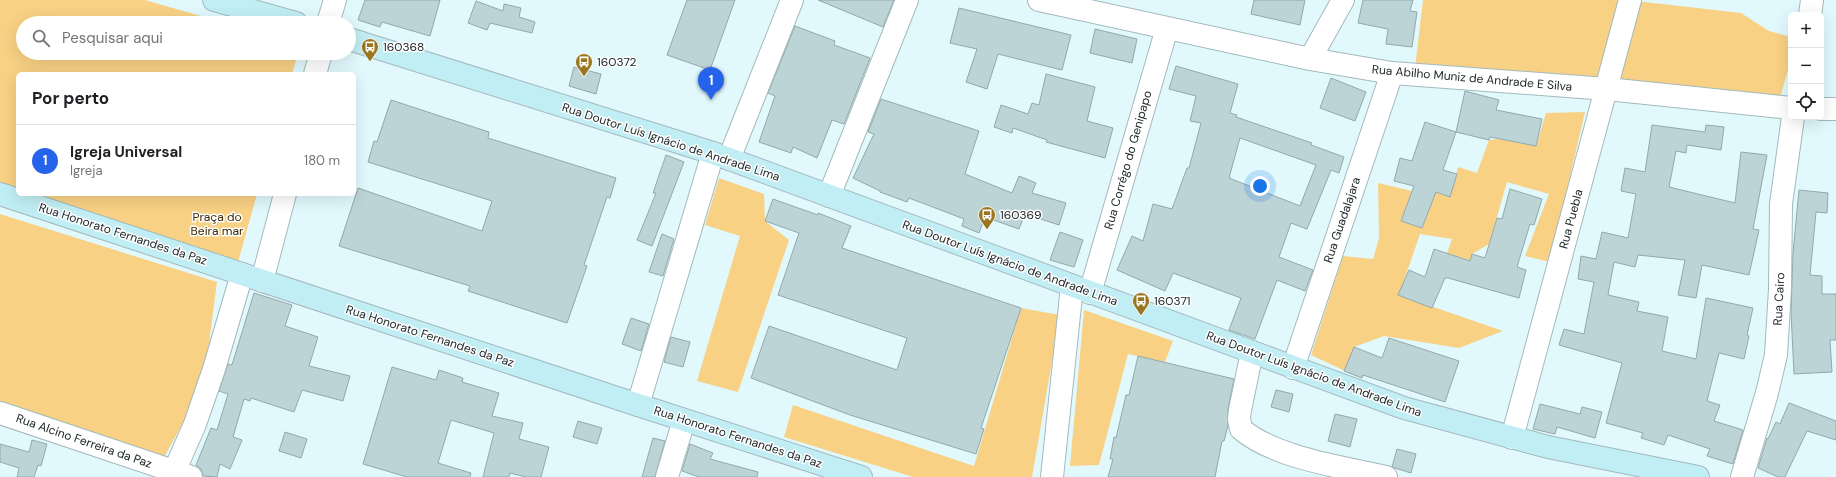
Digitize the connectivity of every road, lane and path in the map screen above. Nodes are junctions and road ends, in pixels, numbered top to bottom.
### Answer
1 (214, 0) edge
2 (334, 0) edge
3 (792, 0) edge
4 (907, 0) edge
5 (1039, 0) edge
6 (1343, 0) edge
7 (1630, 0) edge
8 (1812, 0) edge
9 (1810, 12) edge
10 (271, 16) edge
11 (330, 16) edge
12 (1167, 28) junction
13 (356, 41) edge
14 (1310, 59) junction
15 (319, 60) edge
16 (316, 72) edge
17 (1392, 73) junction
18 (1607, 89) junction
19 (1788, 108) edge
20 (1824, 109) edge
21 (1836, 109) edge
22 (1793, 120) edge
23 (721, 156) junction
24 (0, 194) edge
25 (284, 196) edge
26 (830, 196) junction
27 (242, 274) junction
28 (262, 281) junction
29 (1081, 290) junction
30 (1252, 352) junction
31 (1293, 368) junction
32 (638, 405) junction
33 (0, 413) edge
34 (684, 420) junction
35 (1512, 438) junction
36 (182, 474) edge
37 (667, 477) edge
38 (861, 477) edge
39 (1052, 477) edge
40 (1386, 477) edge
41 (1698, 477) edge
42 (1742, 477) edge

1 - 10 main road
2 - 11 street
3 - 23 street
4 - 26 street
5 - 12 street, Rua Abilho Muniz de Andrade E Silva
6 - 14 street
7 - 18 street, Rua Puebla
8 - 9 street
12 - 14 street, Rua Abilho Muniz de Andrade E Silva
12 - 29 street, Rua Corrégo do Genipapo
13 - 23 main road, Rua Doutor Luís Ignácio de Andrade Lima
14 - 17 street, Rua Abilho Muniz de Andrade E Silva
15 - 16 street
17 - 18 street, Rua Abilho Muniz de Andrade E Silva
17 - 31 street, Rua Guadalajara
18 - 19 street, Rua Abilho Muniz de Andrade E Silva
18 - 35 street, Rua Puebla
20 - 21 street
22 - 42 street, Rua Cairo
23 - 26 main road, Rua Doutor Luís Ignácio de Andrade Lima
23 - 32 street
24 - 27 main road, Rua Honorato Fernandes da Paz
25 - 28 street
26 - 29 main road, Rua Doutor Luís Ignácio de Andrade Lima
27 - 28 main road, Rua Honorato Fernandes da Paz
27 - 36 street
28 - 32 main road, Rua Honorato Fernandes da Paz
29 - 30 main road, Rua Doutor Luís Ignácio de Andrade Lima
29 - 39 street, Rua Corrégo do Genipapo
30 - 31 main road, Rua Doutor Luís Ignácio de Andrade Lima
30 - 40 street
31 - 35 main road, Rua Doutor Luís Ignácio de Andrade Lima
32 - 34 main road, Rua Honorato Fernandes da Paz
33 - 36 street, Rua Alcino Ferreira da Paz
34 - 37 street
34 - 38 main road, Rua Honorato Fernandes da Paz
35 - 41 main road, Rua Doutor Luís Ignácio de Andrade Lima

